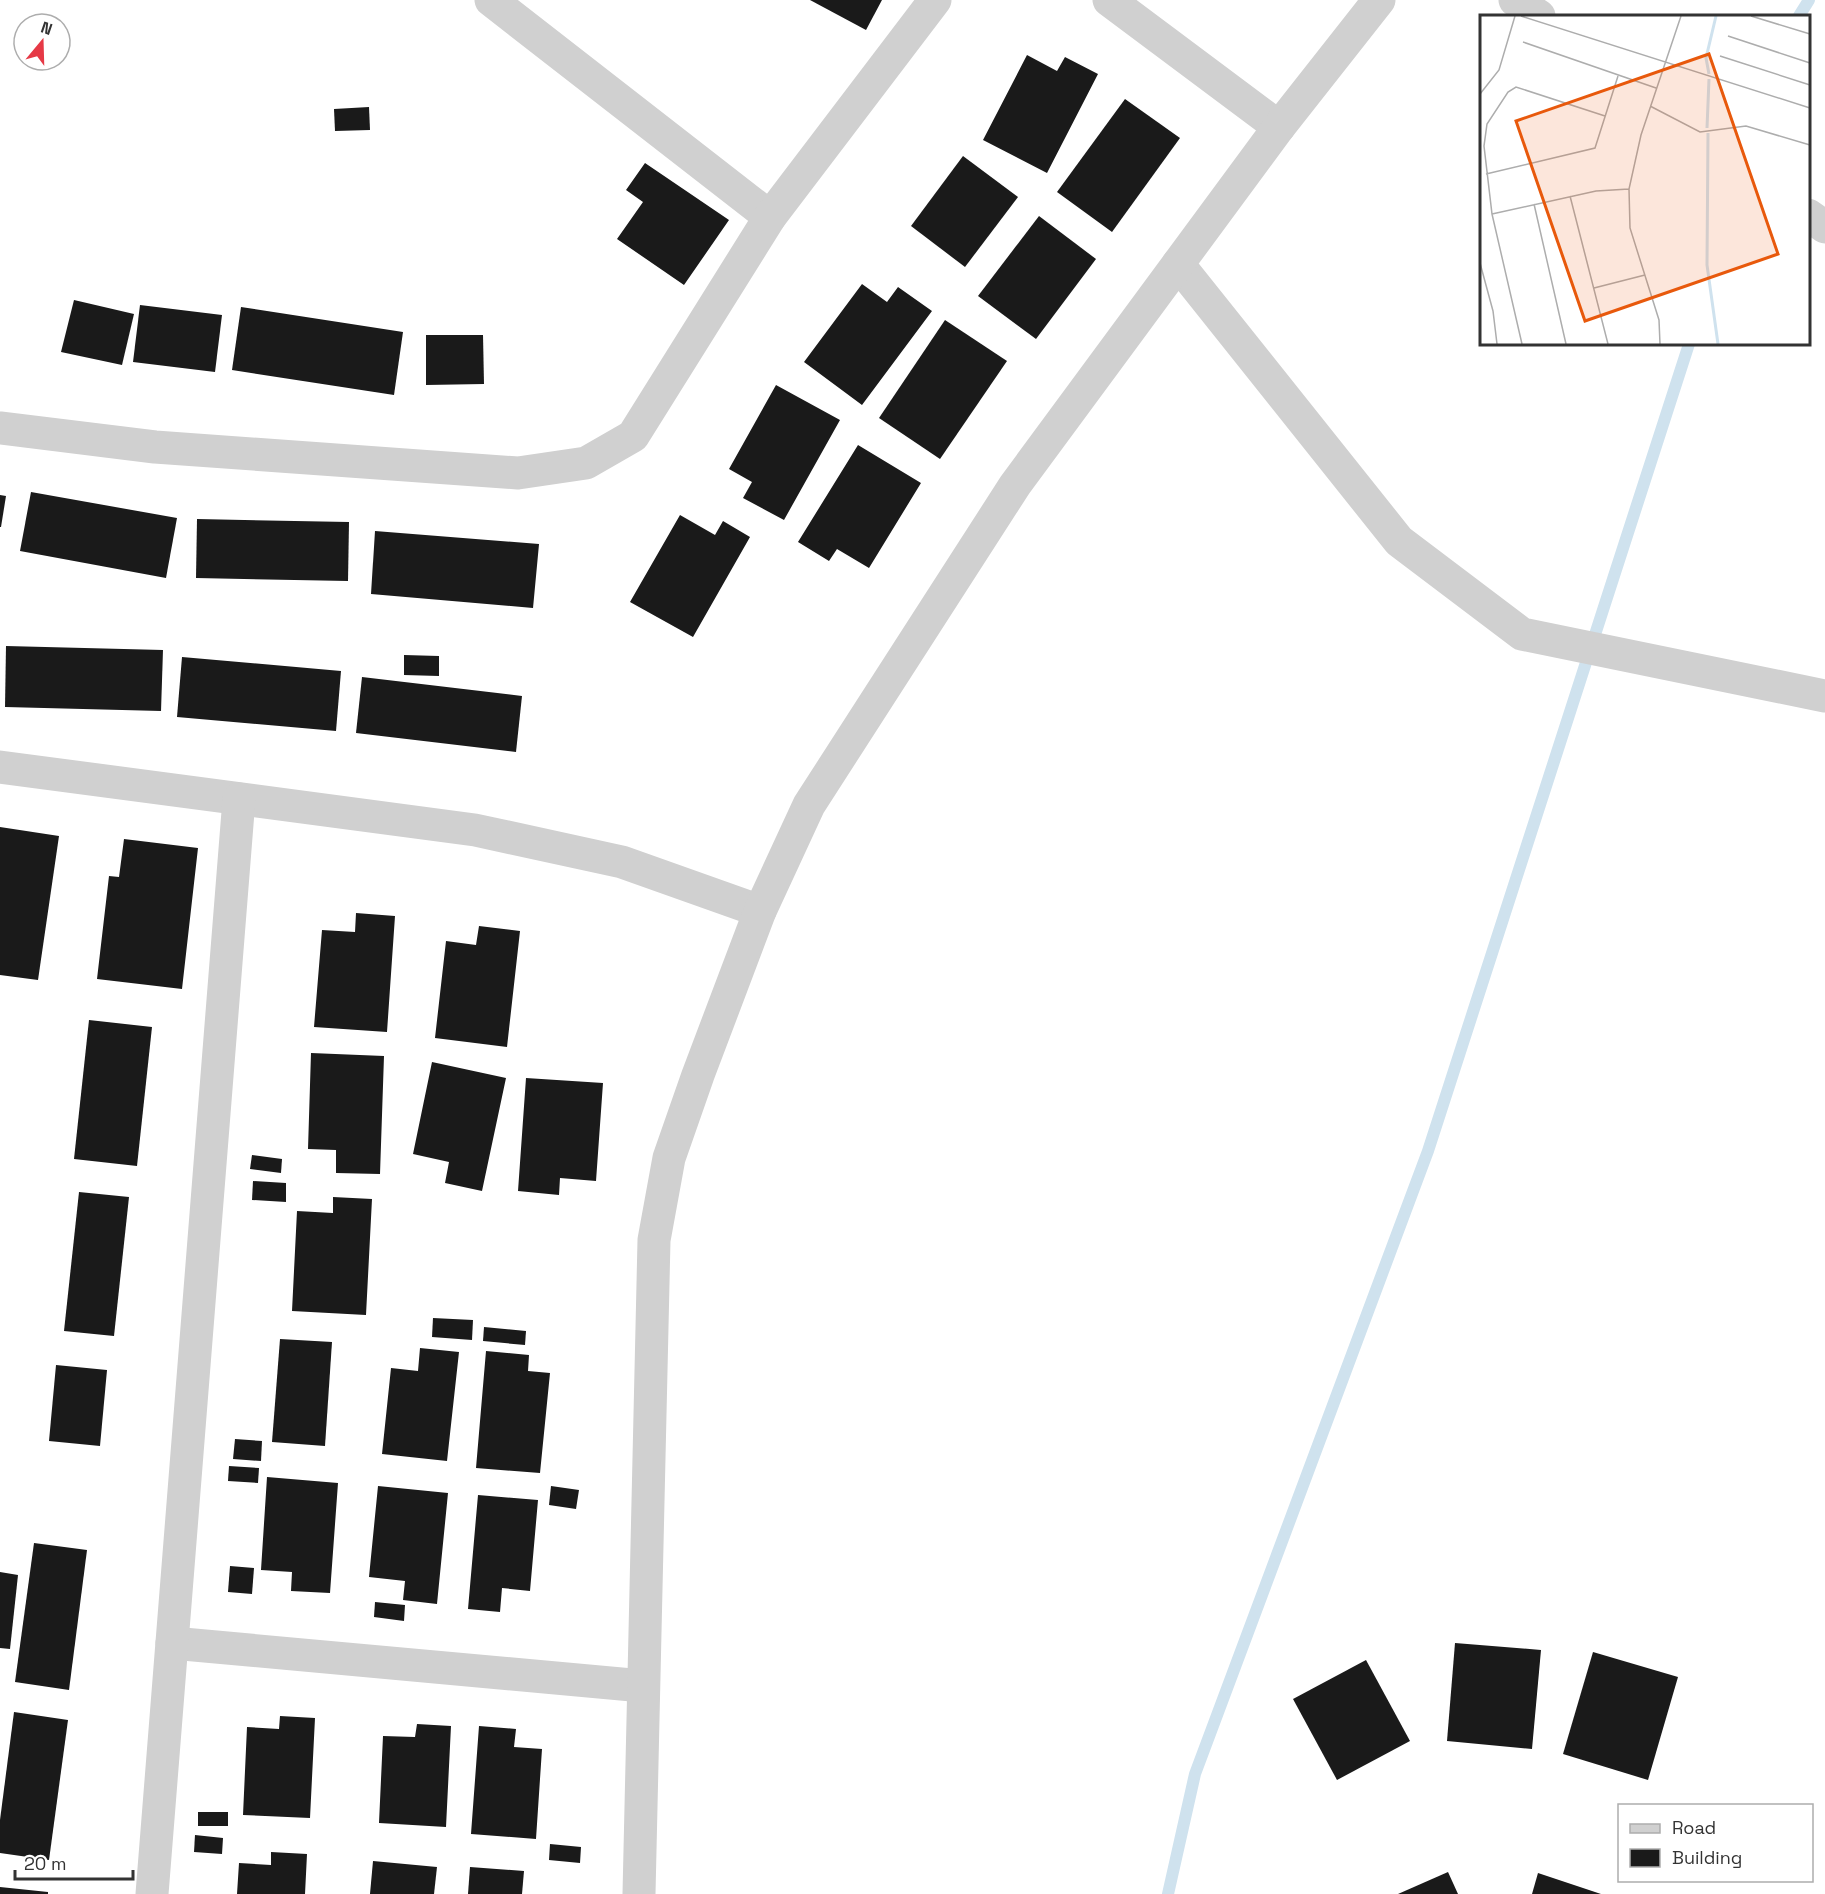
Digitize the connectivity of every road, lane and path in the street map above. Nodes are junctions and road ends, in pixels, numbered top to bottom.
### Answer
1 (491, 0) edge
2 (935, 0) edge
3 (1110, 0) edge
4 (1379, 0) edge
5 (1515, 0) edge
6 (1538, 15) edge
7 (1279, 127) junction
8 (1810, 216) edge
9 (770, 217) junction
10 (1825, 227) edge
11 (1178, 264) junction
12 (0, 428) edge
13 (1825, 696) edge
14 (0, 767) edge
15 (239, 799) junction
16 (760, 911) junction
17 (172, 1643) junction
18 (643, 1686) junction
19 (152, 1894) edge
20 (639, 1894) edge

1 - 9 street
2 - 9 street
3 - 7 street
4 - 7 street
5 - 6 street
7 - 11 street
8 - 10 street
9 - 12 street
11 - 13 street
11 - 16 street
14 - 15 street
15 - 16 street
15 - 17 street
16 - 18 street
17 - 18 street
17 - 19 street
18 - 20 street

